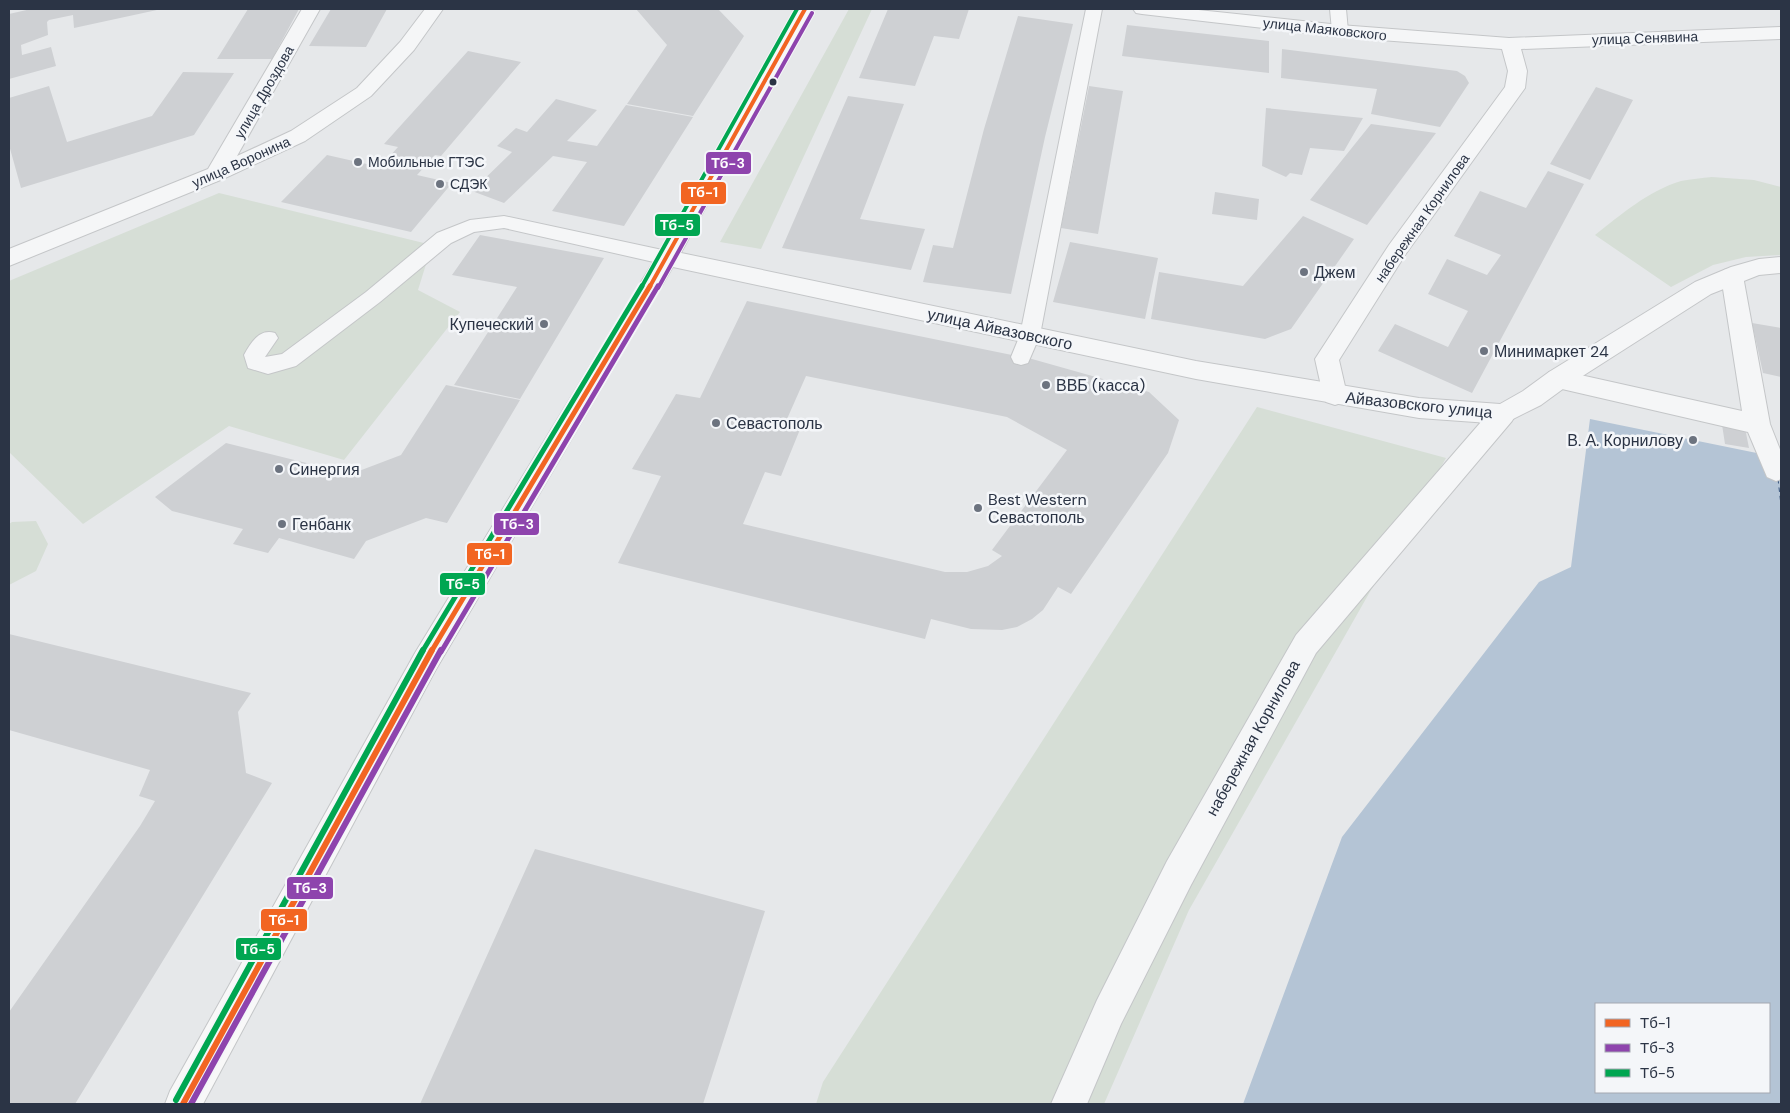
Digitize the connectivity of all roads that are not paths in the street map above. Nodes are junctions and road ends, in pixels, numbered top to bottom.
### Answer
1 (311, 9) edge
2 (434, 9) edge
3 (804, 9) edge
4 (1094, 9) edge
5 (1142, 9) edge
6 (1338, 9) edge
7 (1340, 31) junction
8 (1781, 33) edge
9 (1509, 44) junction
10 (216, 174) junction
11 (9, 258) edge
12 (667, 258) junction
13 (1781, 265) edge
14 (1732, 276) junction
15 (1030, 335) junction
16 (268, 338) dead end
17 (1021, 357) dead end
18 (1558, 379) junction
19 (1335, 395) junction
20 (1503, 414) junction
21 (1757, 424) junction
22 (1776, 470) dead end
23 (183, 1104) edge
24 (1069, 1104) edge

1 - 10 street, улица Дроздова
2 - 10 street, улица Воронина
3 - 12 main road
4 - 15 lane
5 - 7 street, улица Маяковского
6 - 7 lane
7 - 9 street, улица Маяковского
8 - 9 street, улица Сенявина
9 - 19 street, набережная Корнилова
10 - 11 street, улица Воронина
12 - 15 street, улица Айвазовского
12 - 16 lane
12 - 23 main road
13 - 14 street
14 - 18 street
14 - 21 street
15 - 17 lane
15 - 19 street, улица Айвазовского
18 - 20 street
18 - 21 street
19 - 20 street, Айвазовского улица
20 - 24 street, набережная Корнилова
21 - 22 street

